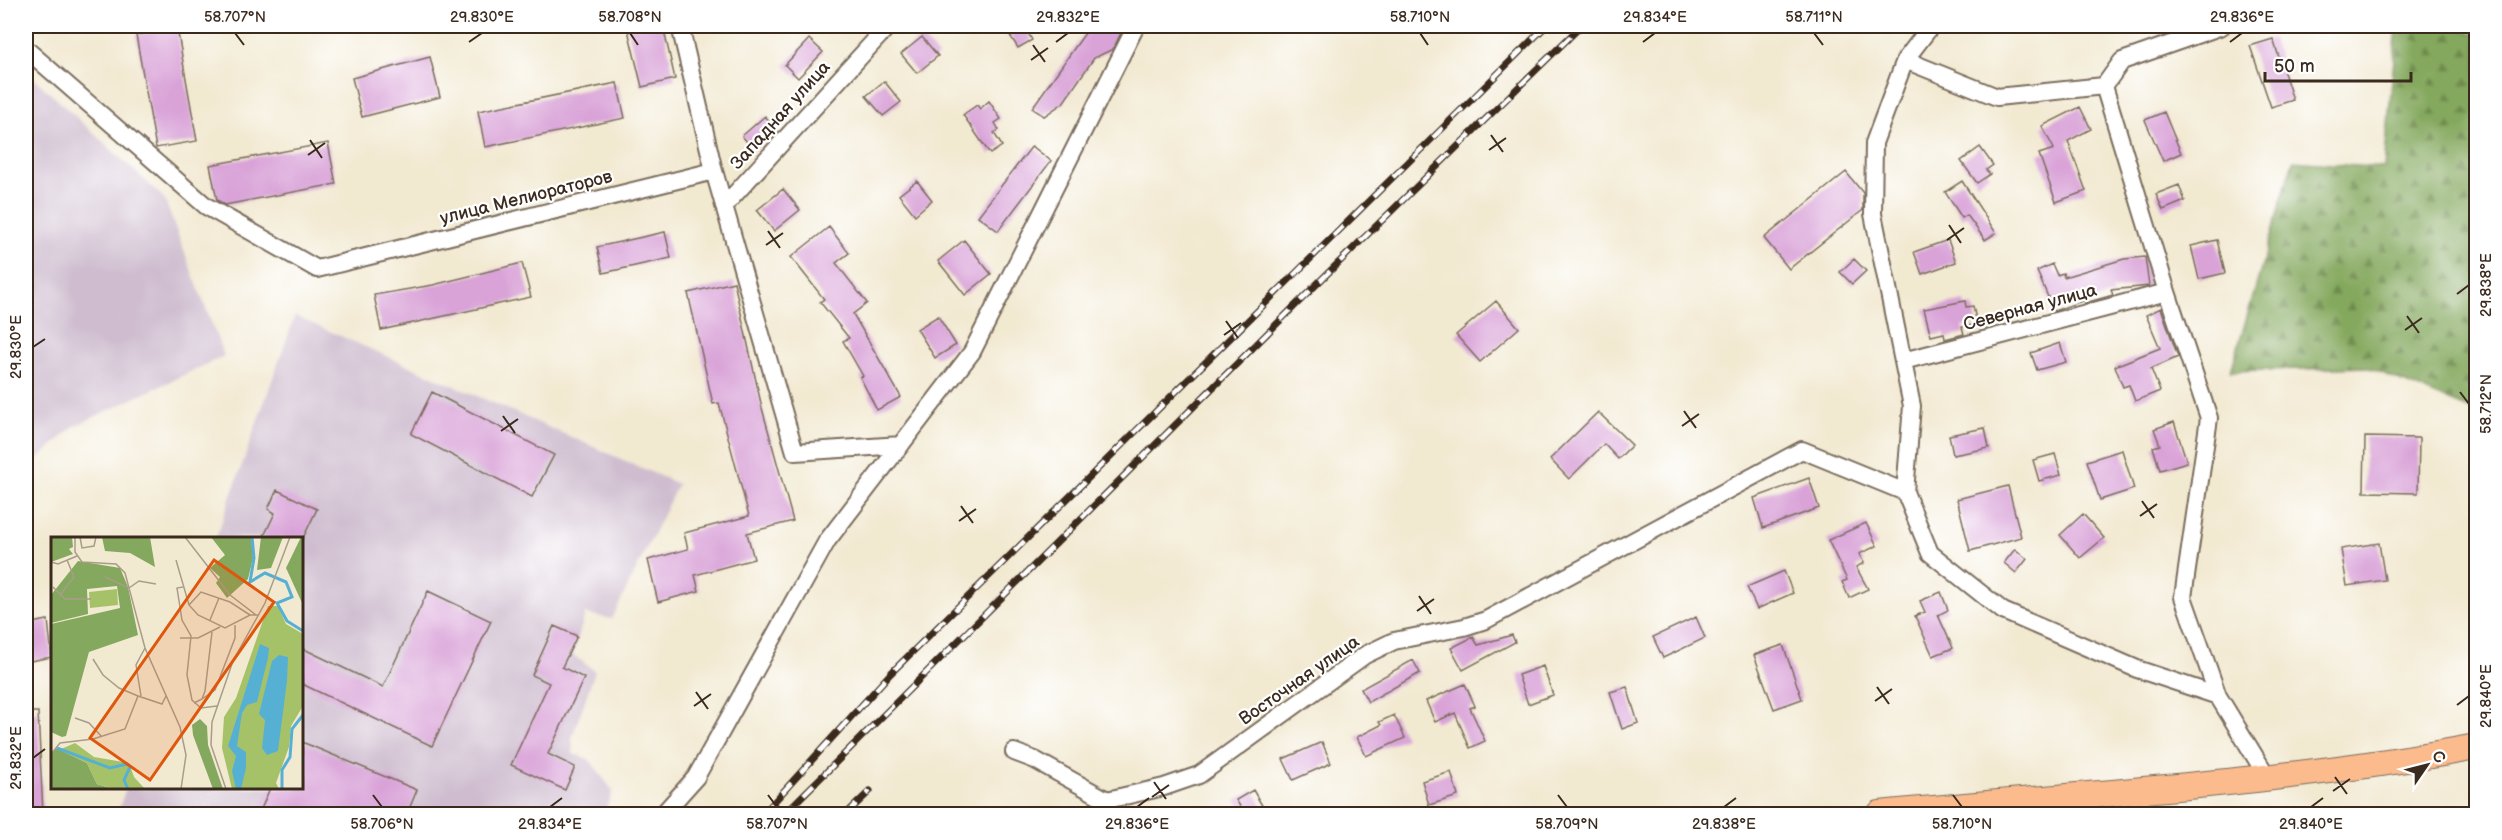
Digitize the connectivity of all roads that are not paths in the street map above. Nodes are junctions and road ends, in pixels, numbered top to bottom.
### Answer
1 (680, 26) edge
2 (888, 26) edge
3 (1136, 26) edge
4 (1931, 26) edge
5 (2222, 26) edge
6 (26, 50) edge
7 (1905, 60) junction
8 (2104, 86) junction
9 (714, 171) junction
10 (725, 205) junction
11 (2167, 292) junction
12 (1903, 361) junction
13 (901, 445) junction
14 (1905, 492) junction
15 (2218, 696) junction
16 (2476, 747) edge
17 (1014, 752) dead end
18 (2268, 778) junction
19 (663, 814) edge
20 (1880, 814) edge

1 - 9 street
2 - 10 street, Западная улица
3 - 13 street
4 - 7 street
5 - 8 street
6 - 9 street, улица Мелиораторов
7 - 8 street
7 - 12 street
8 - 11 street
9 - 10 street
10 - 13 street
11 - 12 street, Северная улица
11 - 15 street
12 - 14 street
13 - 19 street
14 - 15 street
14 - 17 street, Восточная улица
15 - 18 street
16 - 18 main road
18 - 20 main road

